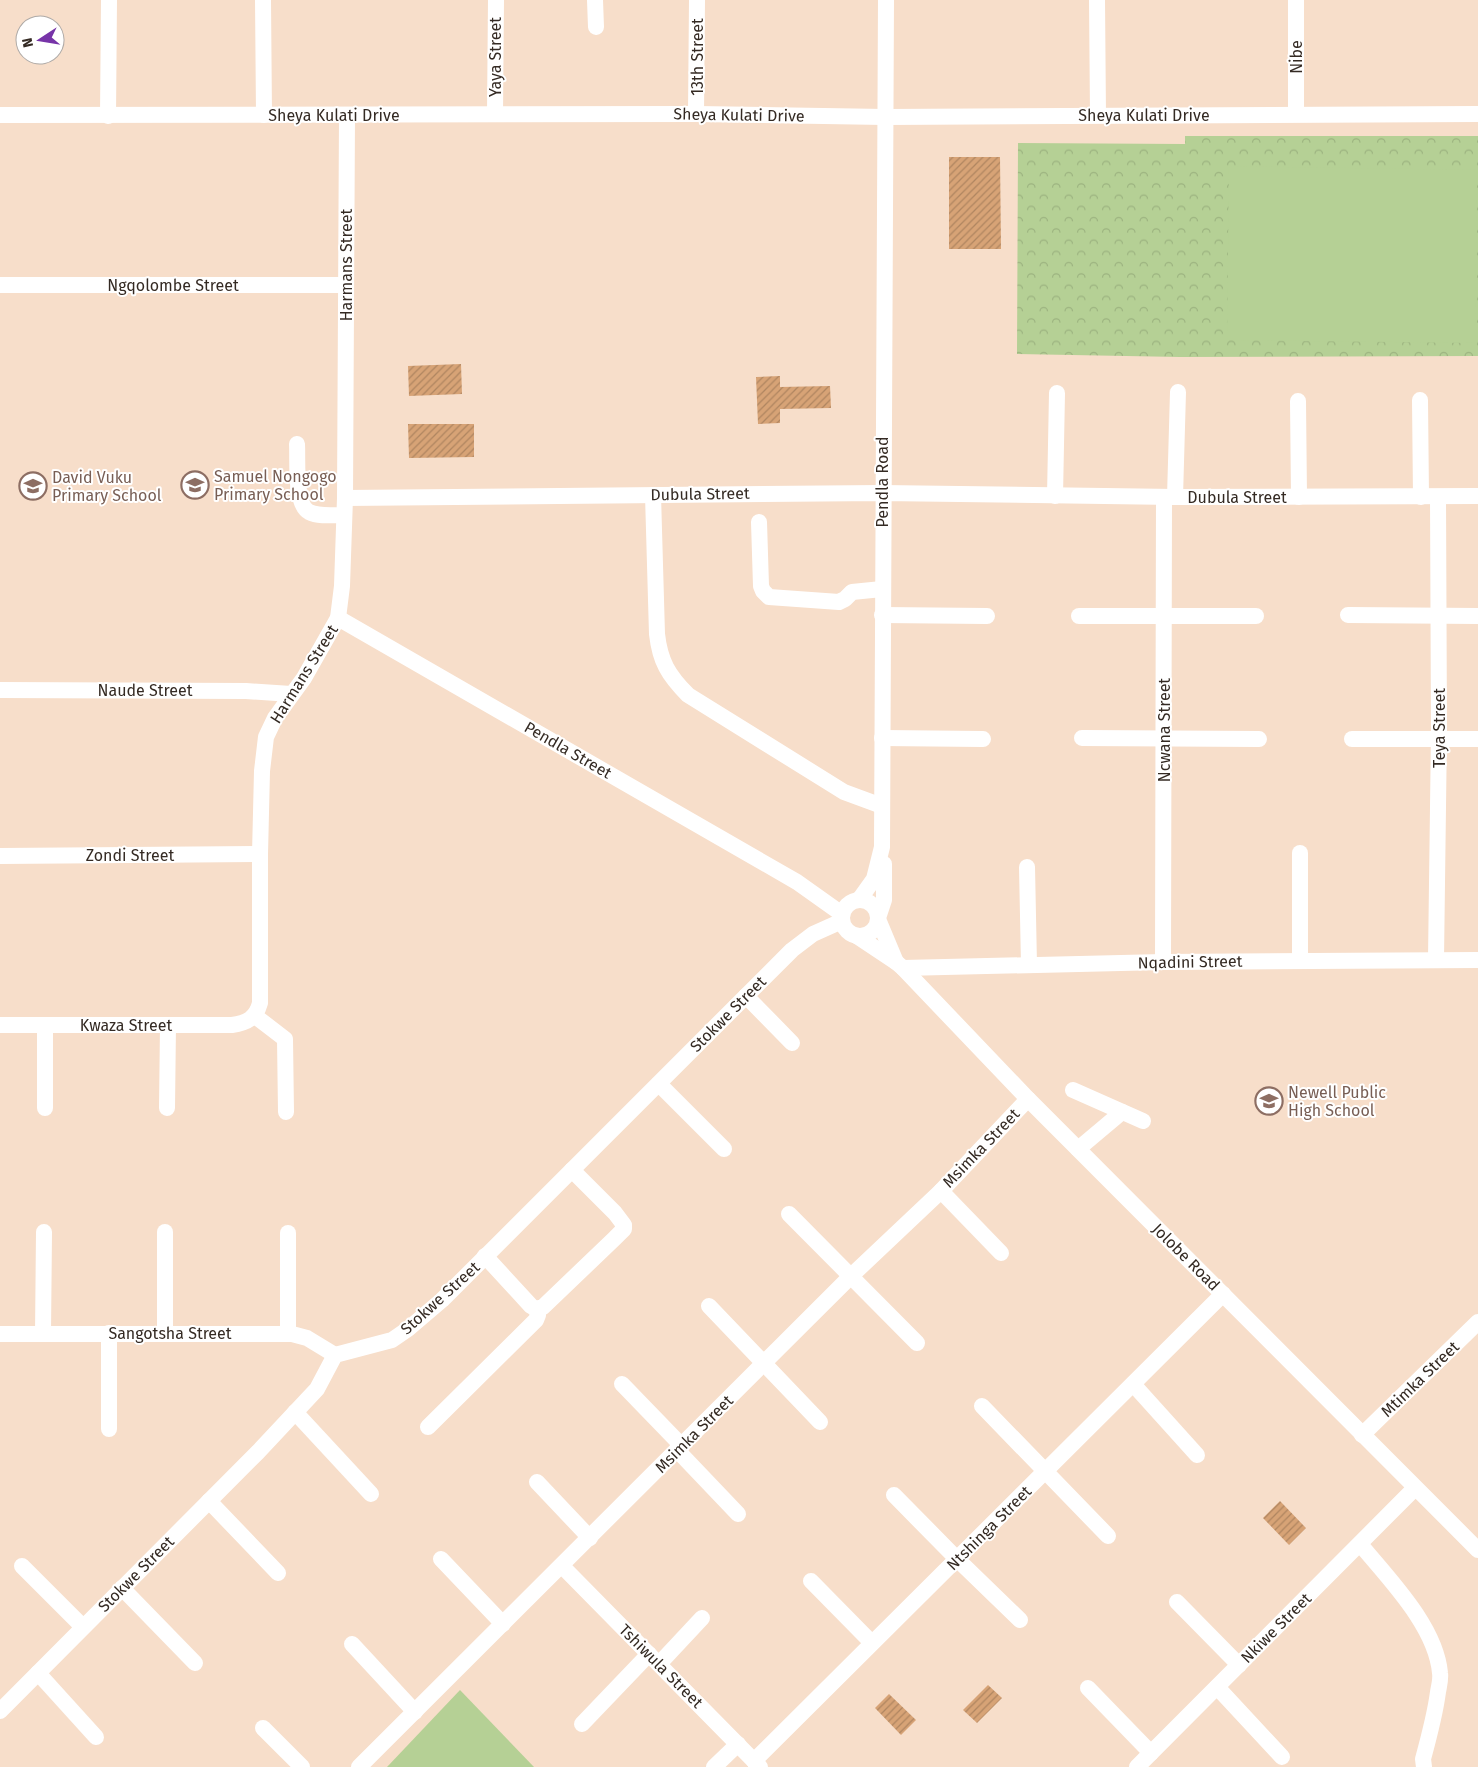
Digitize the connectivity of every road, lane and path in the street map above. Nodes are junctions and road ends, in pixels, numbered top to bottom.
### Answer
1 (109, 0) edge
2 (263, 0) edge
3 (496, 0) edge
4 (595, 0) edge
5 (697, 0) edge
6 (886, 0) edge
7 (1097, 0) edge
8 (1296, 0) edge
9 (596, 27) dead end
10 (495, 114) junction
11 (696, 114) junction
12 (1296, 114) junction
13 (1478, 114) edge
14 (0, 115) edge
15 (264, 115) junction
16 (347, 115) junction
17 (1098, 115) junction
18 (108, 116) junction
19 (885, 117) junction
20 (0, 285) edge
21 (346, 285) junction
22 (1178, 392) dead end
23 (1056, 393) dead end
24 (1420, 400) dead end
25 (1298, 401) dead end
26 (298, 444) dead end
27 (882, 493) junction
28 (653, 495) junction
29 (1055, 496) junction
30 (1478, 496) edge
31 (1170, 497) junction
32 (1299, 497) junction
33 (1421, 497) junction
34 (1438, 497) junction
35 (345, 498) junction
36 (344, 515) junction
37 (759, 522) dead end
38 (882, 589) junction
39 (882, 615) junction
40 (1164, 615) junction
41 (1348, 615) dead end
42 (987, 616) dead end
43 (1079, 616) dead end
44 (1256, 616) dead end
45 (1438, 616) junction
46 (1478, 616) edge
47 (338, 618) junction
48 (0, 690) edge
49 (291, 694) junction
50 (882, 738) junction
51 (1082, 738) dead end
52 (983, 739) dead end
53 (1164, 739) junction
54 (1259, 739) dead end
55 (1352, 739) dead end
56 (1478, 739) edge
57 (1439, 740) junction
58 (882, 806) junction
59 (882, 847) junction
60 (1300, 853) dead end
61 (260, 854) junction
62 (0, 856) edge
63 (1027, 867) dead end
64 (848, 910) junction
65 (878, 919) junction
66 (857, 936) junction
67 (1436, 959) junction
68 (1478, 960) edge
69 (1300, 961) junction
70 (1163, 962) junction
71 (899, 965) junction
72 (1029, 966) junction
73 (746, 996) junction
74 (253, 1018) junction
75 (0, 1025) edge
76 (45, 1025) junction
77 (168, 1025) junction
78 (792, 1043) dead end
79 (659, 1084) junction
80 (1073, 1090) dead end
81 (1028, 1099) junction
82 (45, 1108) dead end
83 (167, 1108) dead end
84 (286, 1112) dead end
85 (1122, 1112) junction
86 (1143, 1122) dead end
87 (724, 1149) dead end
88 (1078, 1149) junction
89 (572, 1170) junction
90 (941, 1191) junction
91 (789, 1214) dead end
92 (44, 1232) dead end
93 (165, 1232) dead end
94 (288, 1233) dead end
95 (1001, 1252) dead end
96 (485, 1256) junction
97 (851, 1276) junction
98 (1224, 1294) junction
99 (709, 1306) dead end
100 (536, 1309) junction
101 (1478, 1322) edge
102 (109, 1333) junction
103 (165, 1333) junction
104 (0, 1334) edge
105 (43, 1334) junction
106 (288, 1334) junction
107 (917, 1343) dead end
108 (335, 1355) junction
109 (764, 1364) junction
110 (622, 1384) dead end
111 (1133, 1384) junction
112 (982, 1406) dead end
113 (295, 1412) junction
114 (820, 1422) dead end
115 (428, 1427) dead end
116 (109, 1429) dead end
117 (1362, 1435) junction
118 (680, 1448) junction
119 (1197, 1455) dead end
120 (1045, 1472) junction
121 (537, 1482) dead end
122 (1415, 1488) junction
123 (371, 1494) dead end
124 (894, 1495) dead end
125 (209, 1501) junction
126 (738, 1514) dead end
127 (1108, 1536) dead end
128 (590, 1538) junction
129 (1360, 1544) junction
130 (1478, 1550) edge
131 (441, 1559) dead end
132 (957, 1559) junction
133 (22, 1566) dead end
134 (562, 1566) junction
135 (278, 1572) dead end
136 (811, 1581) dead end
137 (122, 1588) junction
138 (1177, 1602) dead end
139 (702, 1618) dead end
140 (1020, 1620) dead end
141 (503, 1624) junction
142 (83, 1627) junction
143 (872, 1643) junction
144 (352, 1644) dead end
145 (654, 1659) junction
146 (195, 1663) dead end
147 (1239, 1664) junction
148 (38, 1673) junction
149 (1217, 1687) junction
150 (1088, 1688) dead end
151 (0, 1711) edge
152 (415, 1712) junction
153 (582, 1724) dead end
154 (263, 1728) dead end
155 (96, 1737) dead end
156 (738, 1744) junction
157 (1151, 1753) junction
158 (1282, 1757) dead end
159 (757, 1764) edge
160 (302, 1767) edge
161 (359, 1767) edge
162 (714, 1767) edge
163 (1137, 1767) edge
164 (1424, 1767) edge

1 - 18 street
2 - 15 street
3 - 10 street, Yaya Street
4 - 9 street
5 - 11 street, 13th Street
6 - 19 street, Pendla Road
7 - 17 street
8 - 12 street, Nibe
10 - 11 street, Sheya Kulati Drive
10 - 16 street, Sheya Kulati Drive
11 - 19 street, Sheya Kulati Drive
12 - 13 street, Sheya Kulati Drive
12 - 17 street, Sheya Kulati Drive
14 - 18 street, Sheya Kulati Drive
15 - 16 street, Sheya Kulati Drive
15 - 18 street, Sheya Kulati Drive
16 - 21 street, Harmans Street
17 - 19 street, Sheya Kulati Drive
19 - 27 street, Pendla Road
20 - 21 street, Ngqolombe Street
21 - 35 street, Harmans Street
22 - 31 street, Dubula Street
23 - 29 street
24 - 33 street
25 - 32 street, Dubula Street
26 - 36 street
27 - 28 street, Dubula Street
27 - 29 street, Dubula Street
27 - 38 street, Pendla Road
28 - 35 street, Dubula Street
28 - 58 street
29 - 31 street, Dubula Street
30 - 34 street, Dubula Street
31 - 32 street, Dubula Street
31 - 40 street, Ncwana Street
32 - 33 street, Dubula Street
33 - 34 street, Dubula Street
34 - 45 street, Teya Street
35 - 36 street, Harmans Street
36 - 47 street, Harmans Street
37 - 38 street
38 - 39 street, Pendla Road
39 - 42 street
39 - 50 street, Pendla Road
40 - 43 street
40 - 44 street
40 - 53 street, Ncwana Street
41 - 45 street
45 - 46 street
45 - 57 street, Teya Street
47 - 49 street, Harmans Street
47 - 64 street, Pendla Street
48 - 49 street, Naude Street
49 - 61 street, Harmans Street
50 - 52 street
50 - 58 street, Pendla Road
51 - 53 street
53 - 54 street
53 - 70 street, Ncwana Street
55 - 57 street
56 - 57 street
57 - 67 street, Teya Street
58 - 59 street, Pendla Road
59 - 64 street, Pendla Road
59 - 65 street, Pendla Road
60 - 69 street
61 - 62 street, Zondi Street
61 - 74 street, Harmans Street
63 - 72 street
64 - 65 street
64 - 66 street
64 - 73 street, Stokwe Street
65 - 66 street
65 - 71 street, Jolobe Road
66 - 71 street, Jolobe Road
67 - 68 street, Nqadini Street
67 - 69 street, Nqadini Street
69 - 70 street, Nqadini Street
70 - 72 street, Nqadini Street
71 - 72 street, Nqadini Street
71 - 81 street, Jolobe Road
73 - 78 street
73 - 79 street, Stokwe Street
74 - 77 street, Kwaza Street
74 - 84 street
75 - 76 street, Kwaza Street
76 - 77 street, Kwaza Street
76 - 82 street
77 - 83 street
79 - 87 street
79 - 89 street, Stokwe Street
80 - 85 street
81 - 88 street, Jolobe Road
81 - 90 street, Msimka Street
85 - 86 street
85 - 88 street
88 - 98 street, Jolobe Road
89 - 96 street, Stokwe Street
89 - 100 street
90 - 95 street
90 - 97 street, Msimka Street
91 - 97 street
92 - 105 street
93 - 103 street
94 - 106 street
96 - 100 street
96 - 108 street, Stokwe Street
97 - 107 street
97 - 109 street, Msimka Street
98 - 111 street, Ntshinga Street
98 - 117 street, Jolobe Road
99 - 109 street
100 - 115 street
101 - 117 street, Mtimka Street
102 - 103 street, Sangotsha Street
102 - 105 street, Sangotsha Street
102 - 116 street
103 - 106 street, Sangotsha Street
104 - 105 street, Sangotsha Street
106 - 108 street, Sangotsha Street
108 - 113 street, Stokwe Street
109 - 114 street
109 - 118 street, Msimka Street
110 - 118 street
111 - 119 street
111 - 120 street, Ntshinga Street
112 - 120 street
113 - 123 street
113 - 125 street, Stokwe Street
117 - 122 street, Jolobe Road
118 - 126 street
118 - 128 street, Msimka Street
120 - 127 street
120 - 132 street, Ntshinga Street
121 - 128 street
122 - 129 street, Nkiwe Street
122 - 130 street, Jolobe Road
124 - 132 street
125 - 135 street
125 - 137 street, Stokwe Street
128 - 134 street, Msimka Street
129 - 147 street, Nkiwe Street
129 - 164 street
131 - 141 street
132 - 140 street
132 - 143 street, Ntshinga Street
133 - 142 street
134 - 141 street, Msimka Street
134 - 145 street, Tshiwula Street
136 - 143 street
137 - 142 street, Stokwe Street
137 - 146 street
138 - 147 street
139 - 145 street
141 - 152 street, Msimka Street
142 - 148 street, Stokwe Street
143 - 159 street, Ntshinga Street
144 - 152 street
145 - 153 street
145 - 156 street, Tshiwula Street
147 - 149 street, Nkiwe Street
148 - 151 street, Stokwe Street
148 - 155 street
149 - 157 street, Nkiwe Street
149 - 158 street
150 - 157 street
152 - 161 street, Msimka Street
154 - 160 street
156 - 159 street, Tshiwula Street
156 - 162 street
157 - 163 street, Nkiwe Street

